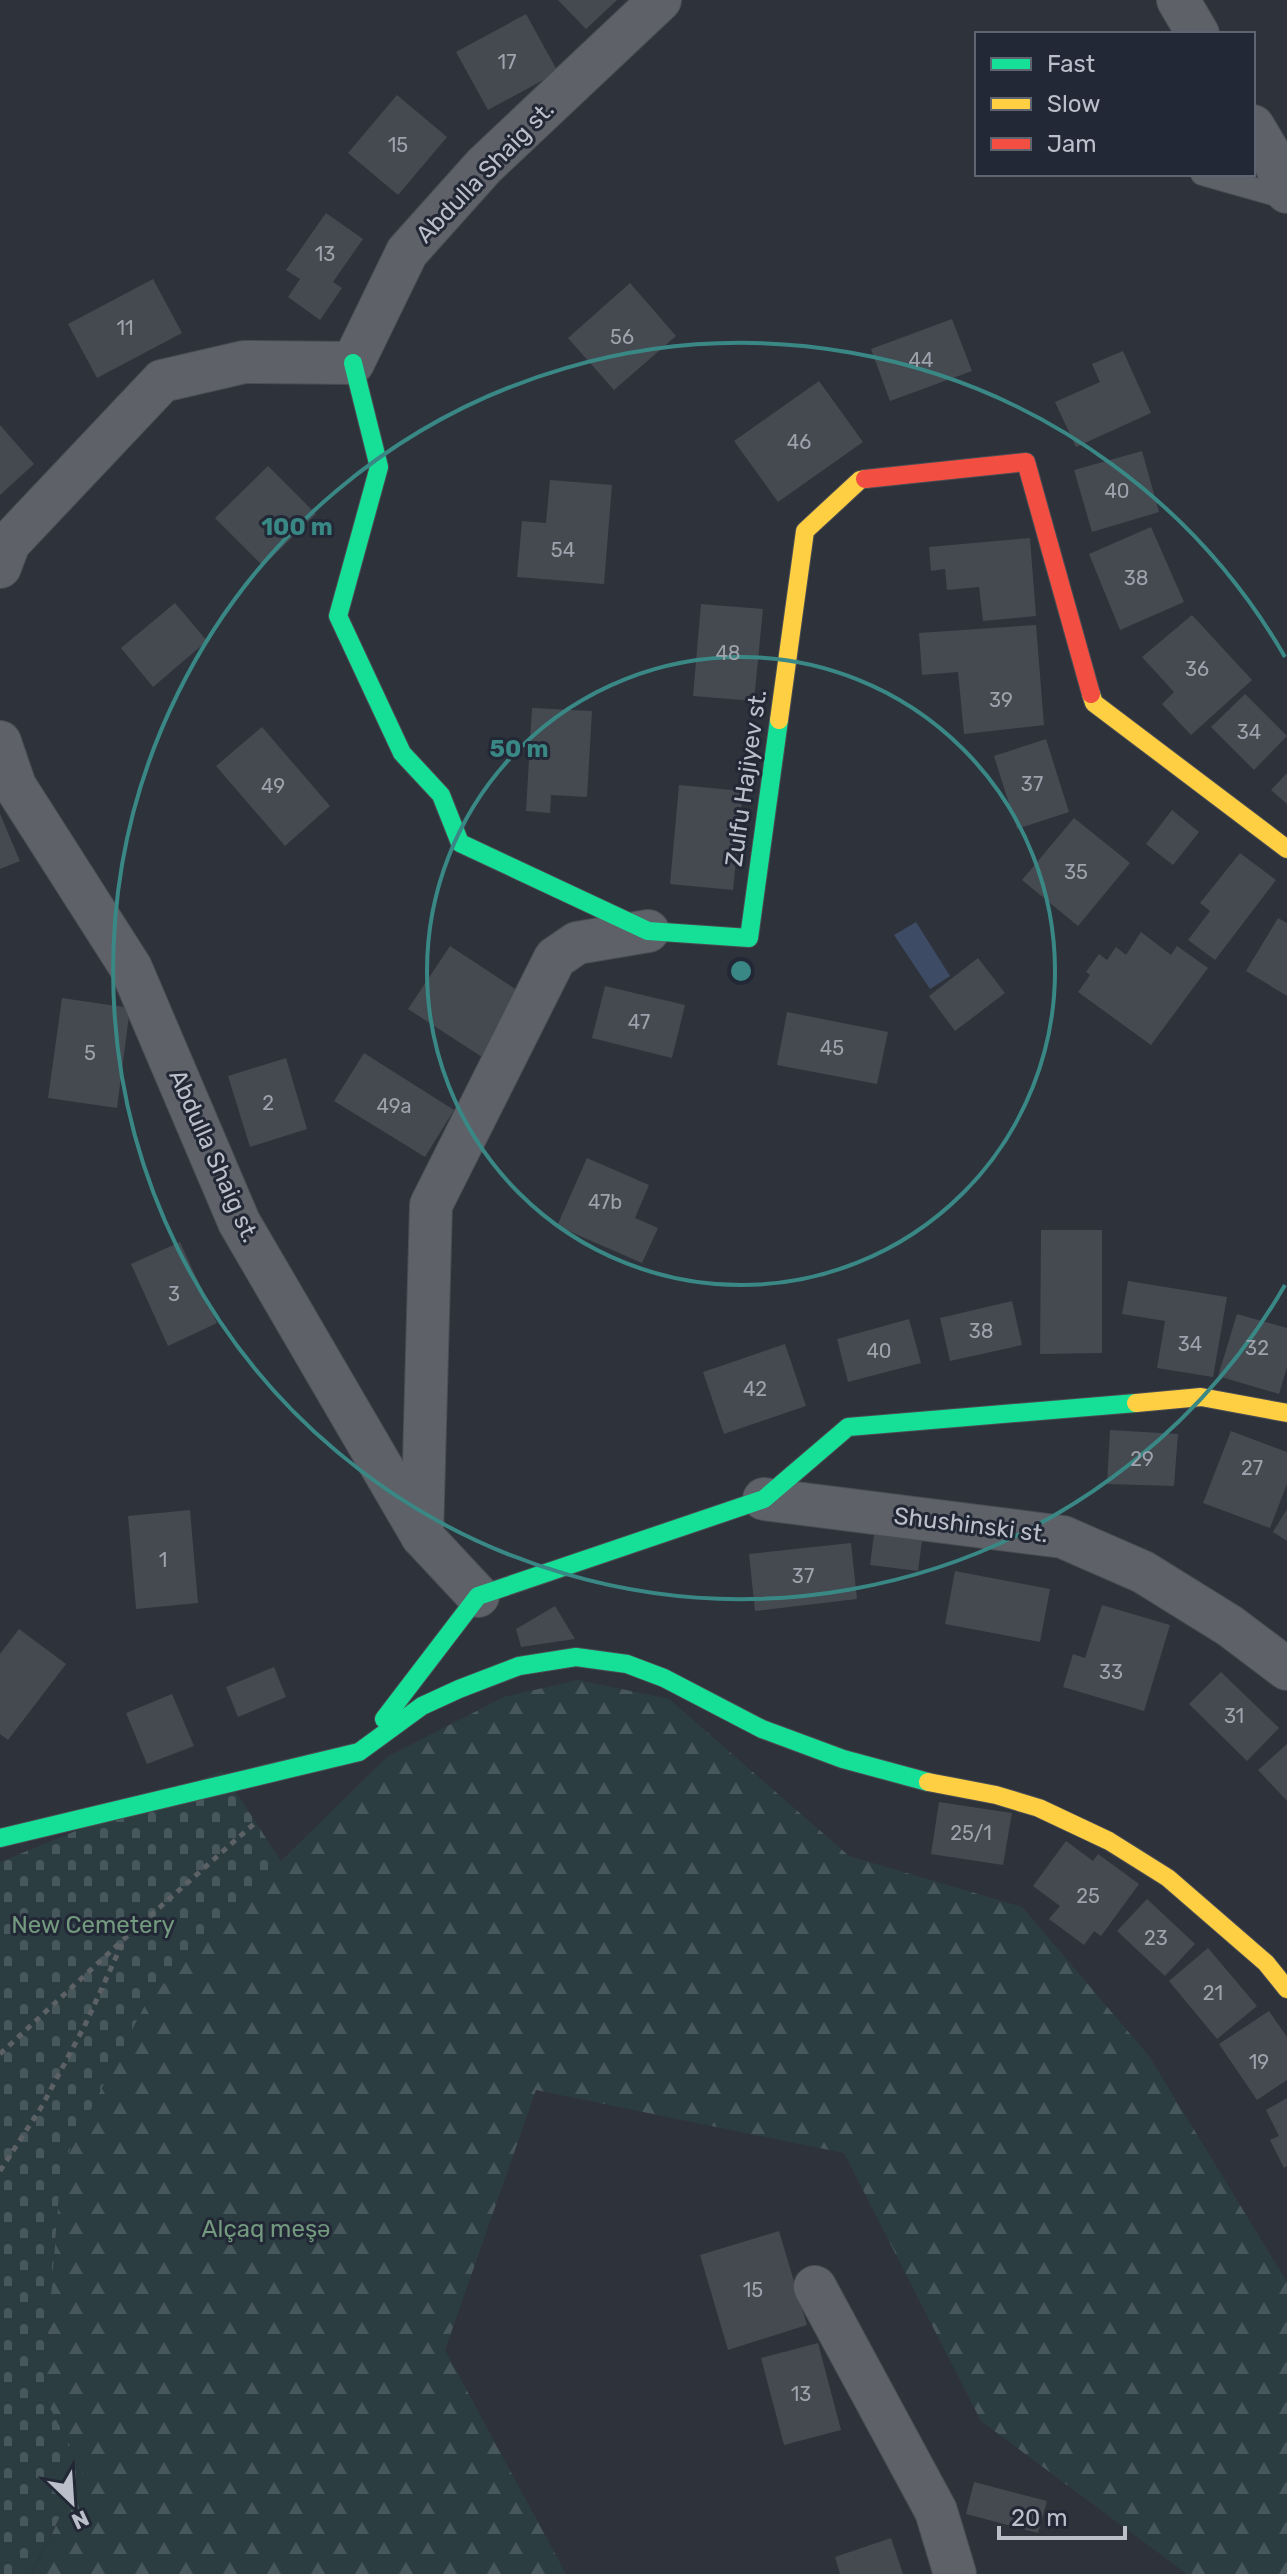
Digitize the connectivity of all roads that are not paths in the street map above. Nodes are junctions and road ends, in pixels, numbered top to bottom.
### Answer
1 (660, 0) edge
2 (1178, 0) edge
3 (1197, 32) edge
4 (1255, 129) edge
5 (1210, 176) edge
6 (1287, 195) edge
7 (353, 363) junction
8 (0, 567) edge
9 (0, 742) edge
10 (1287, 849) edge
11 (648, 931) junction
12 (1287, 1413) edge
13 (764, 1499) junction
14 (422, 1536) junction
15 (478, 1596) junction
16 (1287, 1669) edge
17 (359, 1752) junction
18 (0, 1838) edge
19 (1287, 1989) edge
20 (815, 2287) dead end
21 (955, 2574) edge

1 - 7 street, Abdulla Shaig st.
2 - 3 street
4 - 6 street
5 - 6 lane
7 - 8 street
7 - 11 street, Zulfu Hajiyev st.
9 - 14 street, Abdulla Shaig st.
10 - 11 street, Zulfu Hajiyev st.
11 - 14 street
12 - 13 street, Shushinski st.
13 - 15 street, Shushinski st.
13 - 16 street, Shushinski st.
14 - 15 street, Abdulla Shaig st.
15 - 17 street
17 - 18 street
17 - 19 street
20 - 21 street

